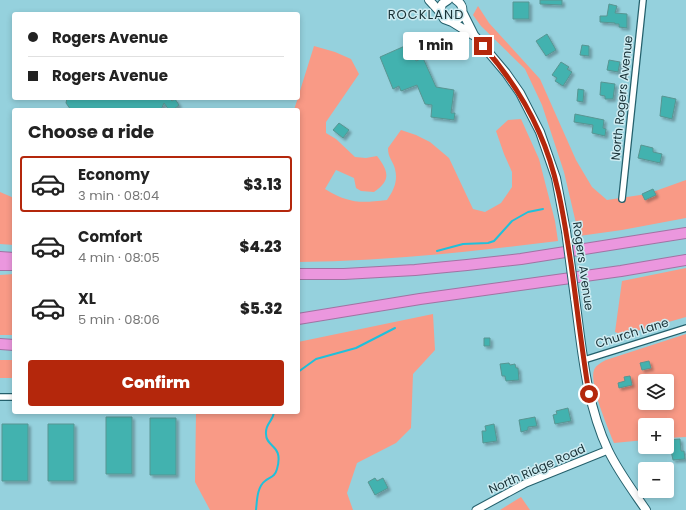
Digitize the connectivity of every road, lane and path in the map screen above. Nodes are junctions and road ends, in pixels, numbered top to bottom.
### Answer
1 (429, 0) edge
2 (448, 0) edge
3 (456, 0) edge
4 (643, 0) edge
5 (463, 6) edge
6 (440, 12) junction
7 (452, 22) junction
8 (474, 35) junction
9 (622, 199) dead end
10 (686, 233) edge
11 (0, 257) edge
12 (12, 258) edge
13 (686, 260) edge
14 (0, 265) edge
15 (12, 265) edge
16 (300, 274) edge
17 (300, 319) edge
18 (686, 328) edge
19 (0, 344) edge
20 (12, 346) edge
21 (12, 346) edge
22 (0, 348) edge
23 (584, 360) junction
24 (0, 397) edge
25 (12, 397) edge
26 (608, 450) junction
27 (476, 510) edge
28 (646, 510) edge

1 - 6 main road
2 - 6 main road
3 - 5 main road, Rogers Avenue
4 - 9 street, North Rogers Avenue
5 - 7 main road
5 - 8 main road, Rogers Avenue
6 - 7 main road, Rogers Avenue
7 - 8 main road, Rogers Avenue
8 - 23 main road, Rogers Avenue, bridge
10 - 16 highway
11 - 12 highway
13 - 17 highway
14 - 15 highway
18 - 23 street, Church Lane
19 - 20 highway
21 - 22 highway
23 - 26 main road, Rogers Avenue
24 - 25 street
26 - 27 street, North Ridge Road
26 - 28 main road, Rogers Avenue

